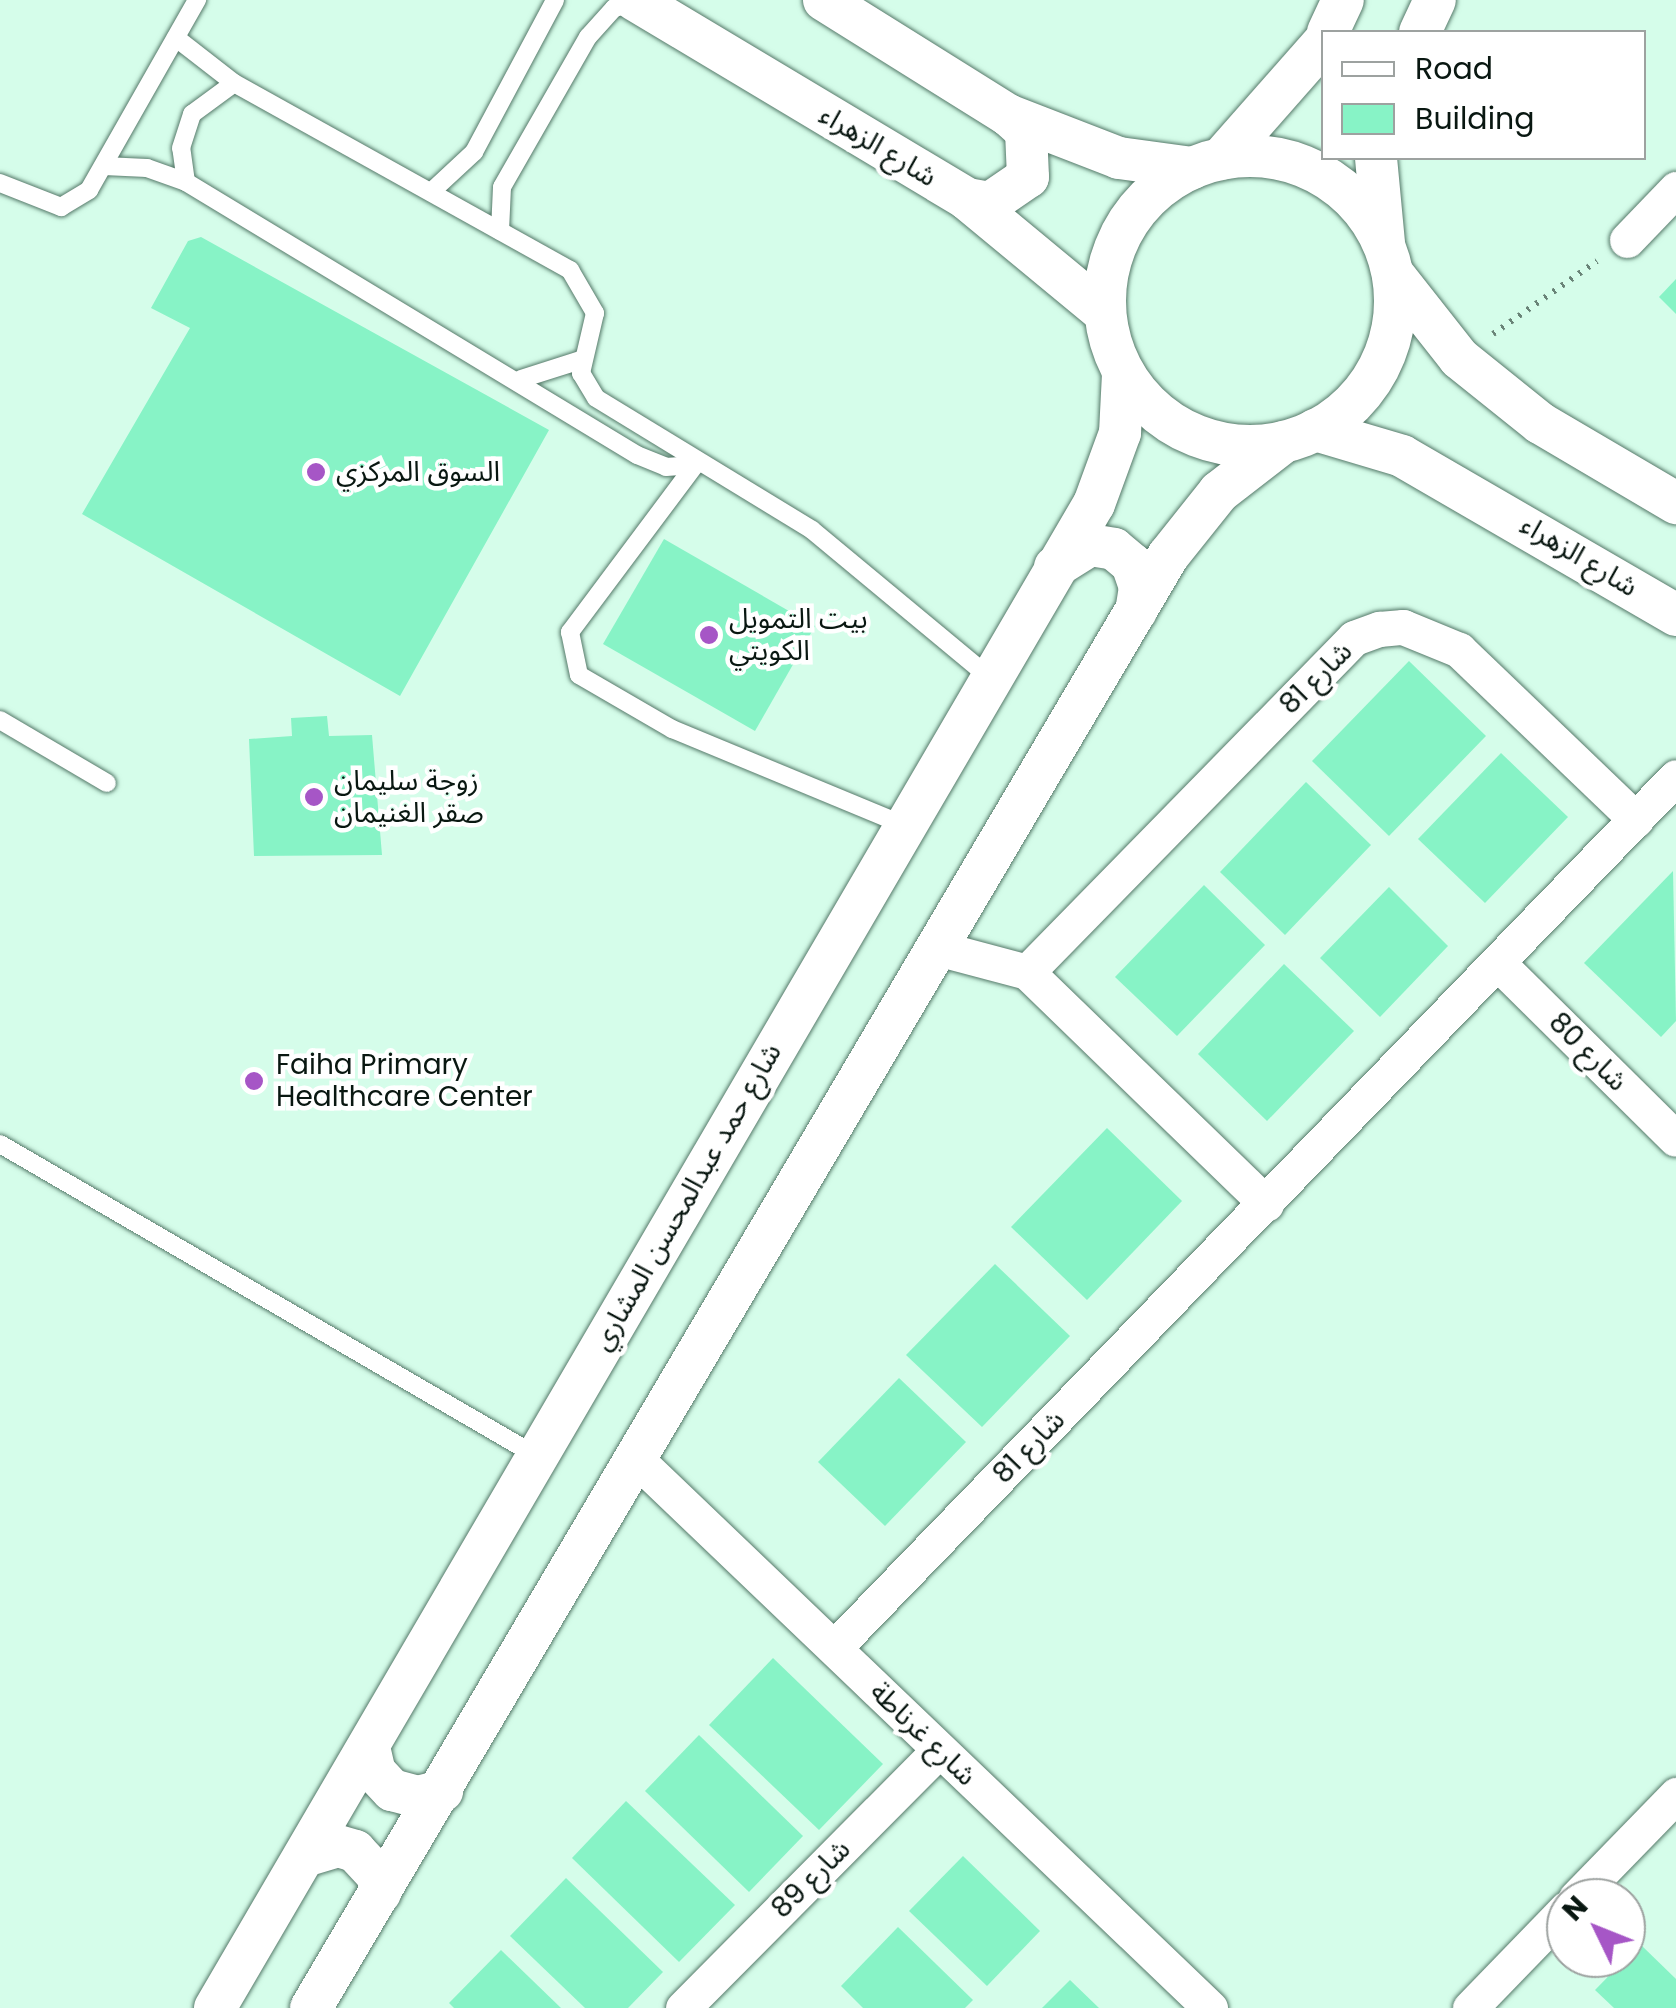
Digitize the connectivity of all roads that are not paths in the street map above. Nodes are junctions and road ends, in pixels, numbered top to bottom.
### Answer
1 (198, 0) edge
2 (555, 0) edge
3 (824, 0) edge
4 (1343, 0) edge
5 (1435, 0) edge
6 (637, 1) edge
7 (1330, 30) edge
8 (1421, 30) edge
9 (176, 38) junction
10 (1321, 47) edge
11 (234, 83) junction
12 (1008, 116) junction
13 (1376, 160) edge
14 (1207, 163) junction
15 (104, 166) junction
16 (186, 182) junction
17 (0, 183) edge
18 (1676, 188) edge
19 (431, 192) junction
20 (967, 199) junction
21 (500, 231) junction
22 (1627, 240) road end
23 (1388, 258) junction
24 (1105, 313) junction
25 (581, 360) junction
26 (1124, 373) junction
27 (521, 379) junction
28 (1300, 436) junction
29 (695, 465) junction
30 (1676, 502) edge
31 (1051, 571) junction
32 (1136, 611) junction
33 (1676, 615) edge
34 (988, 676) junction
35 (0, 720) edge
36 (1676, 777) edge
37 (106, 783) dead end
38 (1636, 820) junction
39 (904, 825) junction
40 (937, 948) junction
41 (1500, 965) junction
42 (1027, 972) junction
43 (1676, 1139) edge
44 (0, 1144) edge
45 (1266, 1204) junction
46 (535, 1455) junction
47 (638, 1460) junction
48 (834, 1648) junction
49 (369, 1747) junction
50 (939, 1750) junction
51 (442, 1790) junction
52 (1676, 1795) edge
53 (305, 1856) junction
54 (1595, 1878) edge
55 (380, 1894) junction
56 (1546, 1929) edge
57 (215, 2008) edge
58 (312, 2008) edge
59 (683, 2008) edge
60 (1210, 2008) edge
61 (1470, 2008) edge

1 - 9 lane
2 - 19 lane
3 - 12 street
4 - 7 street
5 - 8 street
6 - 20 street, شارع الزهراء
6 - 21 lane
9 - 11 lane
9 - 15 lane
10 - 14 street
11 - 16 lane
11 - 19 lane
12 - 14 street
12 - 20 street
13 - 23 street
14 - 23 street
14 - 24 street
15 - 16 lane
15 - 17 lane
16 - 27 lane
18 - 22 street
19 - 21 lane
20 - 24 street, شارع الزهراء
21 - 25 lane
23 - 28 street
23 - 30 street
24 - 26 street
25 - 27 lane
25 - 29 lane
26 - 28 street
26 - 31 street, شارع حمد عبدالمحسن المشاري
27 - 29 lane
28 - 32 street
28 - 33 street, شارع الزهراء
29 - 34 lane
29 - 39 lane
31 - 32 street
31 - 34 street, شارع حمد عبدالمحسن المشاري
32 - 40 street
34 - 39 street, شارع حمد عبدالمحسن المشاري
35 - 37 lane
36 - 38 street, شارع 81
38 - 41 street, شارع 81
38 - 42 street, شارع 81
39 - 46 street, شارع حمد عبدالمحسن المشاري
40 - 42 street
40 - 47 street
41 - 43 street, شارع 80
41 - 45 street, شارع 81
42 - 45 street
44 - 46 lane
45 - 48 street, شارع 81
46 - 49 street, شارع حمد عبدالمحسن المشاري
47 - 48 street, شارع غرناطة
47 - 51 street
48 - 50 street, شارع غرناطة
49 - 51 street
49 - 53 street, شارع حمد عبدالمحسن المشاري
50 - 59 street, شارع 89
50 - 60 street, شارع غرناطة
51 - 55 street
52 - 54 street
53 - 55 street
53 - 57 street, شارع حمد عبدالمحسن المشاري
55 - 58 street
56 - 61 street

